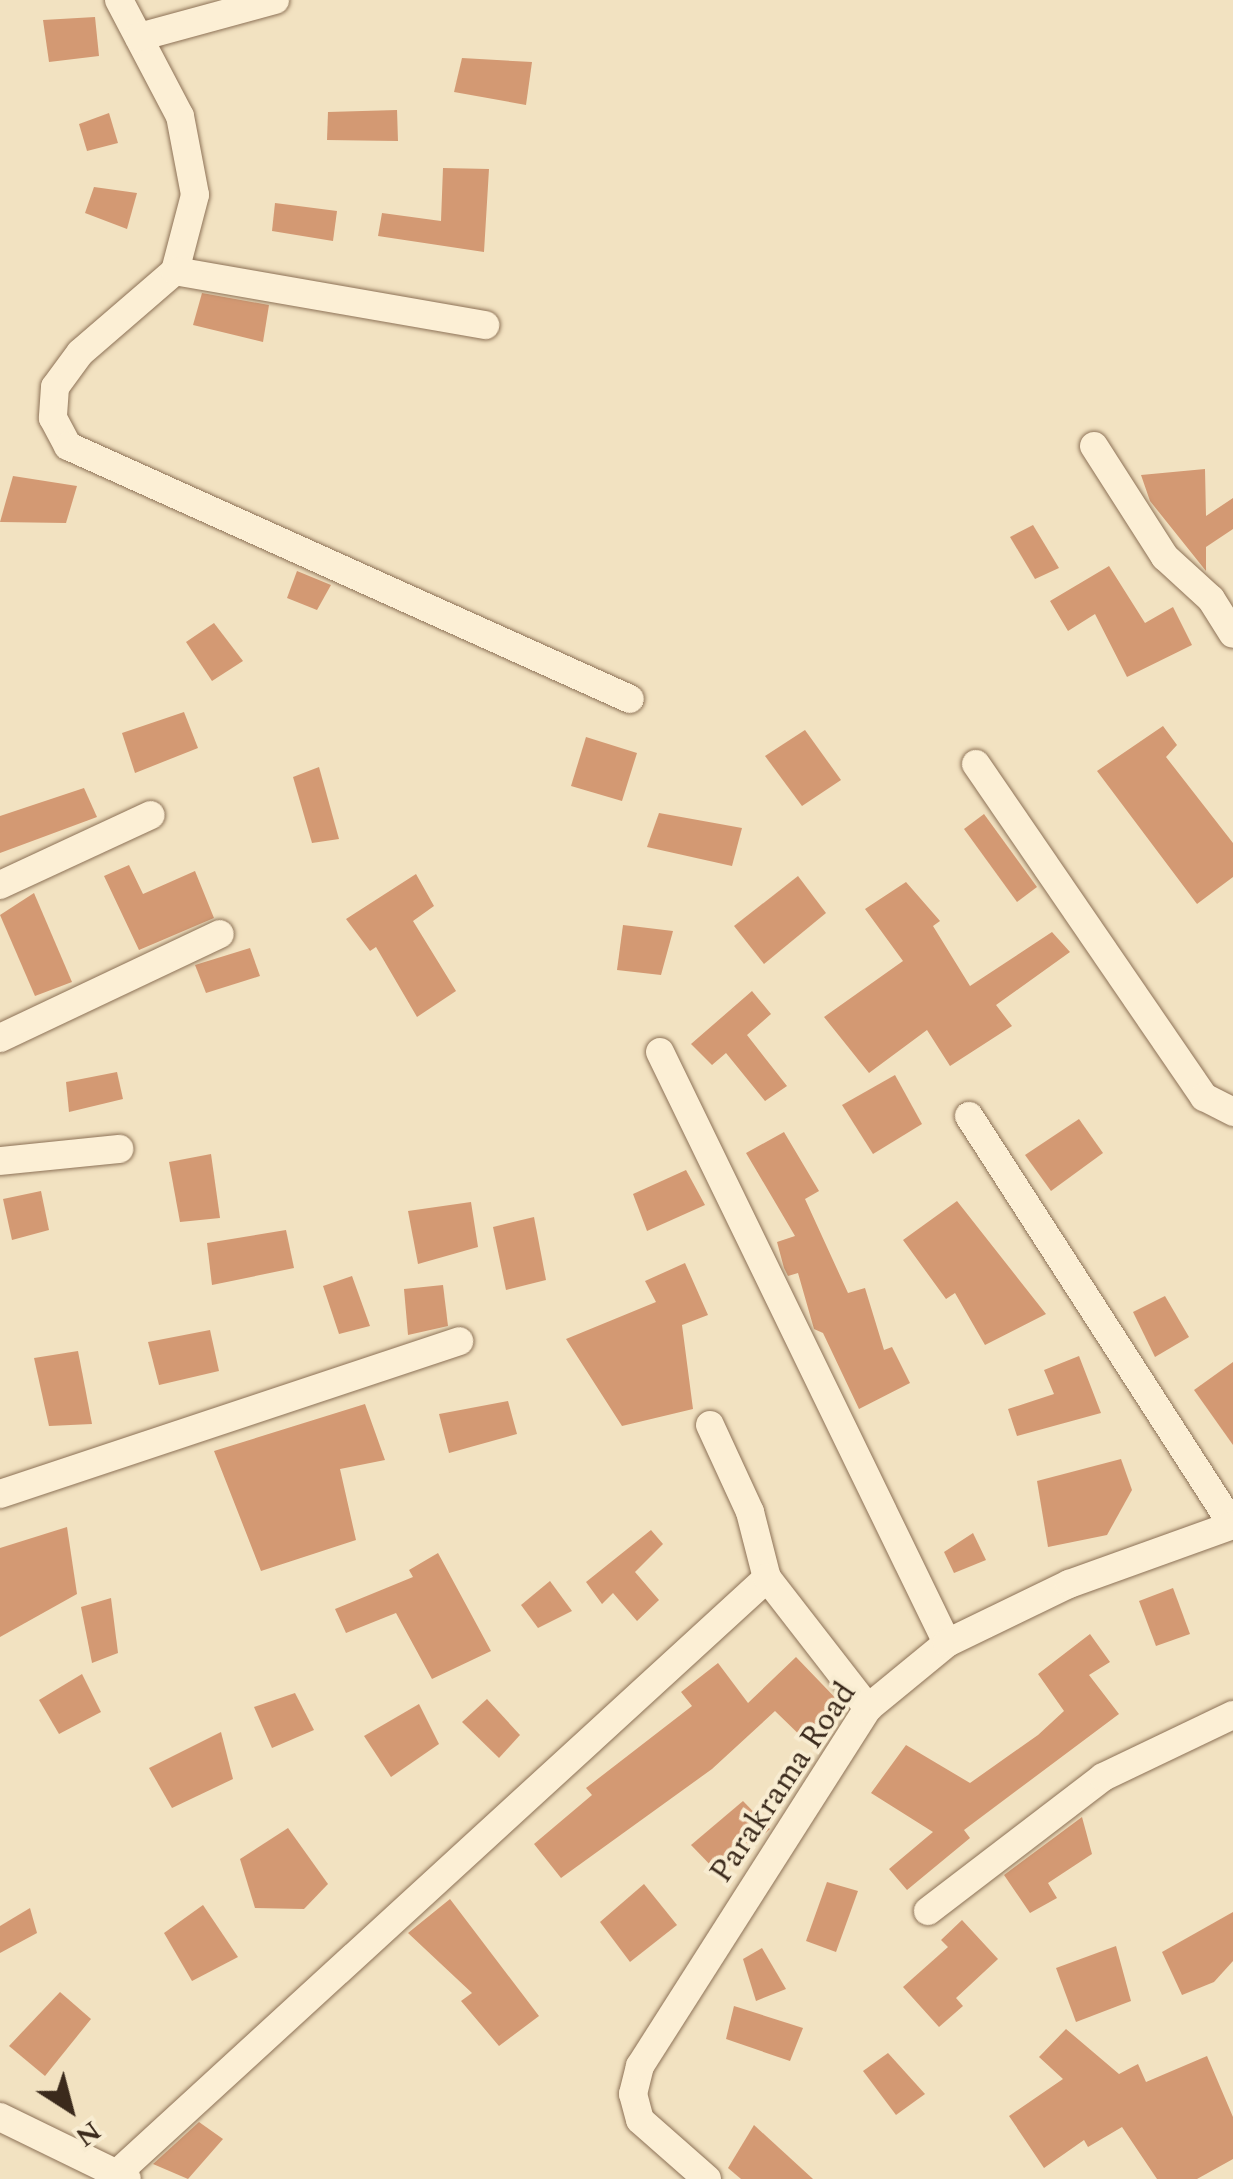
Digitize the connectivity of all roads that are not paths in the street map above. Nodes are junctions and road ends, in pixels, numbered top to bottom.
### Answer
1 (119, 0) edge
2 (275, 0) edge
3 (139, 37) junction
4 (175, 271) junction
5 (485, 326) dead end
6 (1094, 446) dead end
7 (1233, 634) edge
8 (630, 699) dead end
9 (976, 764) dead end
10 (151, 815) dead end
11 (0, 885) edge
12 (220, 934) dead end
13 (0, 1038) edge
14 (660, 1052) dead end
15 (1233, 1112) edge
16 (970, 1116) dead end
17 (119, 1149) dead end
18 (0, 1162) edge
19 (459, 1341) dead end
20 (710, 1426) dead end
21 (0, 1494) edge
22 (1233, 1525) edge
23 (767, 1578) junction
24 (947, 1644) junction
25 (868, 1708) junction
26 (1233, 1715) edge
27 (928, 1911) dead end
28 (0, 2117) edge
29 (118, 2177) edge
30 (707, 2179) edge

1 - 3 street
2 - 3 street
3 - 4 street
4 - 5 street
4 - 8 street
6 - 7 street
9 - 15 street
10 - 11 street
12 - 13 street
14 - 24 street
16 - 22 street
17 - 18 street
19 - 21 street
20 - 23 street
22 - 24 street, Parakrama Road
23 - 25 street
23 - 29 street
24 - 25 street, Parakrama Road
25 - 30 street, Parakrama Road
26 - 27 street
28 - 29 street

